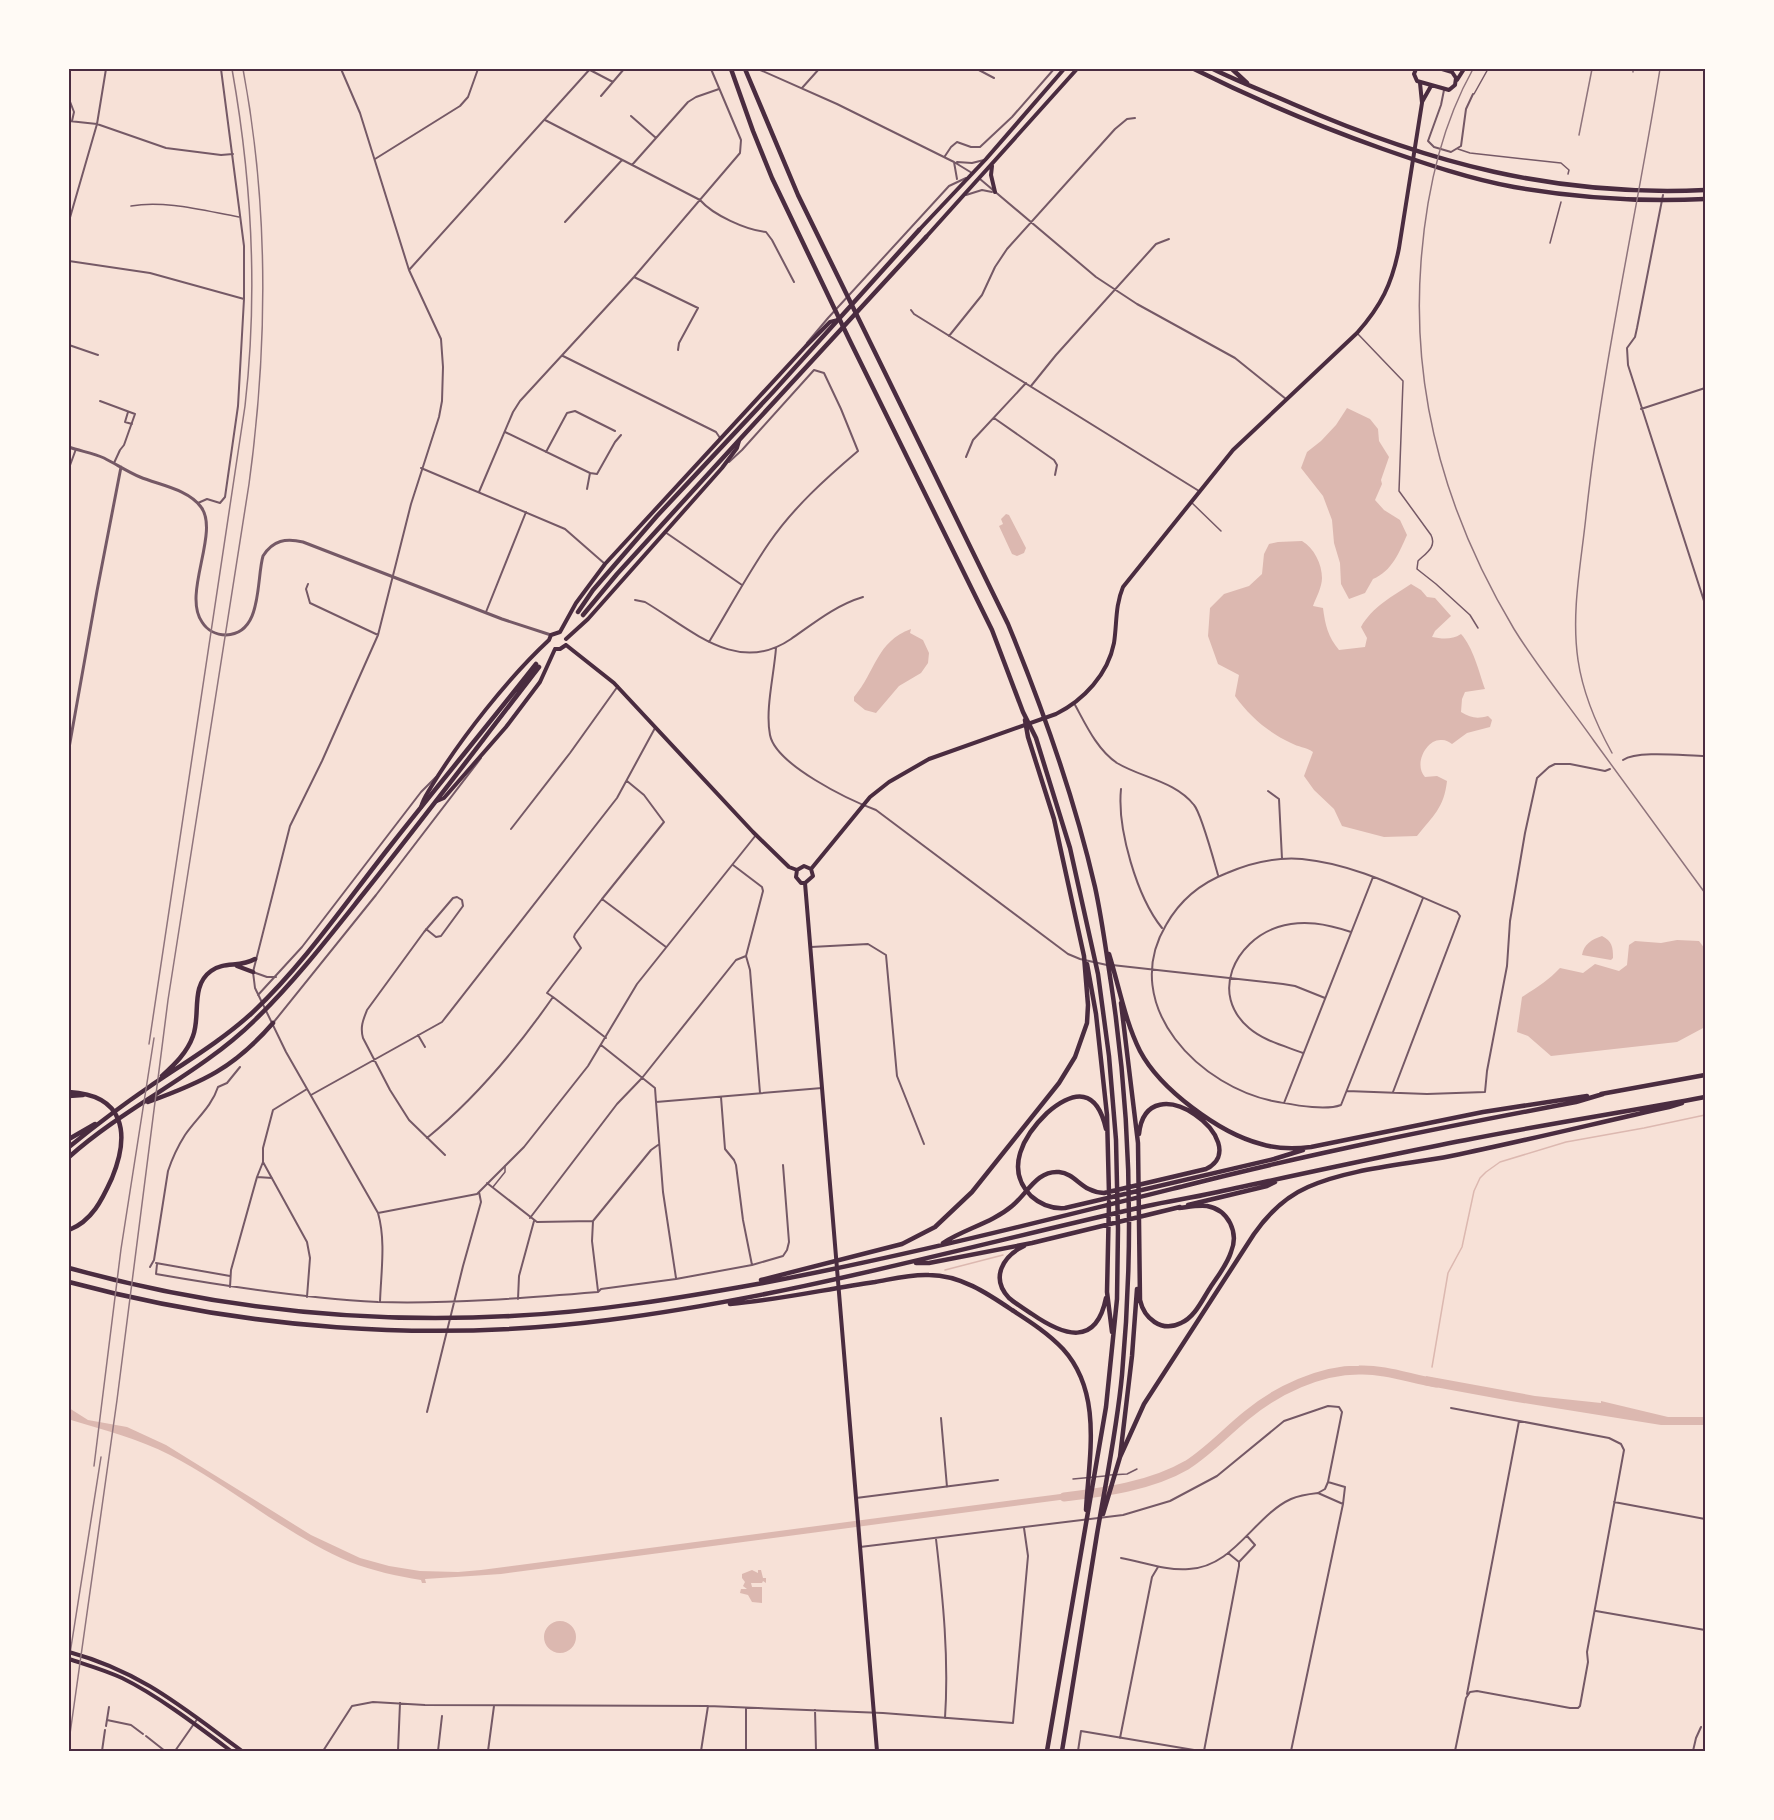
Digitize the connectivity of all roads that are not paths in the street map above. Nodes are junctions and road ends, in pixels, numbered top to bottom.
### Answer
1 (106, 69) edge
2 (221, 69) edge
3 (341, 69) edge
4 (478, 69) edge
5 (590, 69) edge
6 (624, 69) edge
7 (711, 69) edge
8 (731, 69) edge
9 (747, 69) edge
10 (758, 69) edge
11 (819, 69) edge
12 (977, 69) edge
13 (1054, 69) edge
14 (1064, 69) edge
15 (1077, 69) edge
16 (1194, 69) edge
17 (1213, 69) edge
18 (1232, 69) edge
19 (1416, 69) edge
20 (1442, 69) edge
21 (1464, 69) edge
22 (1488, 69) edge
23 (1452, 72) junction
24 (994, 78) dead end
25 (1456, 80) junction
26 (613, 82) junction
27 (1420, 83) junction
28 (1249, 85) junction
29 (1431, 86) junction
30 (802, 88) junction
31 (719, 89) junction
32 (1444, 90) junction
33 (1473, 94) joint
34 (601, 96) dead end
35 (69, 99) edge
36 (1422, 103) junction
37 (631, 116) dead end
38 (1135, 118) dead end
39 (545, 120) junction
40 (71, 121) edge
41 (97, 124) junction
42 (656, 138) junction
43 (1458, 149) junction
44 (233, 154) junction
45 (945, 157) junction
46 (375, 159) junction
47 (986, 159) junction
48 (622, 160) junction
49 (954, 162) junction
50 (633, 165) junction
51 (992, 166) junction
52 (972, 173) junction
53 (1568, 174) dead end
54 (967, 178) junction
55 (980, 179) junction
56 (957, 181) junction
57 (1705, 190) edge
58 (955, 191) junction
59 (995, 192) junction
60 (964, 195) junction
61 (1663, 195) dead end
62 (1705, 199) edge
63 (700, 200) junction
64 (1561, 202) dead end
65 (131, 206) dead end
66 (240, 217) junction
67 (69, 221) edge
68 (565, 222) dead end
69 (1029, 222) junction
70 (919, 230) joint
71 (926, 237) joint
72 (1169, 239) dead end
73 (1550, 243) dead end
74 (69, 261) edge
75 (409, 270) junction
76 (634, 277) junction
77 (794, 282) dead end
78 (1116, 290) junction
79 (244, 299) junction
80 (911, 310) dead end
81 (830, 322) junction
82 (1357, 333) junction
83 (949, 336) junction
84 (69, 345) edge
85 (678, 350) dead end
86 (98, 354) dead end
87 (563, 356) junction
88 (1026, 383) junction
89 (1031, 386) junction
90 (1705, 388) edge
91 (1286, 399) junction
92 (100, 401) dead end
93 (1641, 409) junction
94 (128, 412) junction
95 (994, 418) junction
96 (132, 424) junction
97 (615, 431) dead end
98 (505, 432) junction
99 (621, 435) dead end
100 (720, 438) junction
101 (741, 438) junction
102 (69, 447) edge
103 (76, 449) junction
104 (546, 452) junction
105 (966, 457) dead end
106 (114, 463) junction
107 (121, 467) junction
108 (69, 468) edge
109 (421, 468) junction
110 (722, 468) junction
111 (590, 473) junction
112 (1055, 475) dead end
113 (587, 489) dead end
114 (1199, 490) junction
115 (479, 492) junction
116 (1191, 501) junction
117 (198, 503) junction
118 (526, 512) junction
119 (1221, 531) dead end
120 (665, 532) junction
121 (605, 564) junction
122 (392, 577) junction
123 (308, 584) dead end
124 (742, 585) junction
125 (863, 597) dead end
126 (635, 600) dead end
127 (1705, 604) edge
128 (578, 612) dead end
129 (485, 613) junction
130 (583, 615) dead end
131 (1478, 628) dead end
132 (560, 632) junction
133 (378, 635) junction
134 (550, 637) junction
135 (566, 639) junction
136 (709, 642) junction
137 (566, 645) junction
138 (776, 648) junction
139 (555, 649) junction
140 (618, 686) junction
141 (1074, 704) junction
142 (1023, 712) junction
143 (71, 724) edge
144 (655, 728) junction
145 (69, 748) edge
146 (482, 754) junction
147 (1705, 756) edge
148 (1623, 760) dead end
149 (1610, 770) dead end
150 (437, 776) junction
151 (627, 781) junction
152 (1121, 789) dead end
153 (1268, 791) dead end
154 (436, 802) junction
155 (864, 806) junction
156 (421, 808) junction
157 (511, 829) dead end
158 (756, 834) junction
159 (1282, 859) junction
160 (732, 865) junction
161 (811, 869) junction
162 (797, 870) junction
163 (1219, 876) junction
164 (1373, 877) junction
165 (805, 883) junction
166 (1423, 898) junction
167 (602, 899) junction
168 (426, 929) junction
169 (1163, 929) junction
170 (1351, 932) junction
171 (1105, 940) junction
172 (666, 947) junction
173 (811, 947) junction
174 (746, 956) junction
175 (255, 959) junction
176 (237, 966) junction
177 (1087, 970) junction
178 (1151, 970) junction
179 (253, 972) junction
180 (276, 977) junction
181 (1117, 979) junction
182 (1230, 979) junction
183 (258, 995) junction
184 (553, 997) junction
185 (1325, 998) junction
186 (273, 1023) junction
187 (418, 1035) junction
188 (606, 1038) junction
189 (601, 1046) junction
190 (424, 1047) dead end
191 (1303, 1053) junction
192 (374, 1059) junction
193 (240, 1067) dead end
194 (1705, 1075) edge
195 (642, 1078) junction
196 (150, 1086) junction
197 (822, 1088) junction
198 (307, 1089) junction
199 (1347, 1090) junction
200 (1393, 1092) junction
201 (69, 1094) edge
202 (760, 1094) junction
203 (1603, 1094) junction
204 (310, 1095) junction
205 (721, 1097) junction
206 (1705, 1097) edge
207 (1690, 1100) junction
208 (656, 1102) junction
209 (1284, 1103) junction
210 (140, 1106) junction
211 (101, 1122) junction
212 (1106, 1129) junction
213 (427, 1138) junction
214 (69, 1139) edge
215 (1138, 1143) junction
216 (924, 1144) dead end
217 (658, 1145) junction
218 (69, 1147) edge
219 (1311, 1147) junction
220 (445, 1155) dead end
221 (69, 1158) edge
222 (263, 1162) junction
223 (505, 1165) junction
224 (783, 1165) dead end
225 (256, 1177) junction
226 (272, 1178) junction
227 (1283, 1178) junction
228 (487, 1183) junction
229 (492, 1187) junction
230 (479, 1192) junction
231 (1179, 1208) junction
232 (378, 1213) junction
233 (530, 1218) junction
234 (534, 1221) junction
235 (593, 1221) junction
236 (69, 1228) edge
237 (1032, 1243) junction
238 (939, 1246) junction
239 (154, 1260) junction
240 (157, 1264) junction
241 (905, 1264) junction
242 (752, 1265) junction
243 (69, 1268) edge
244 (150, 1268) dead end
245 (1138, 1274) junction
246 (230, 1276) junction
247 (676, 1279) junction
248 (69, 1282) edge
249 (230, 1287) junction
250 (736, 1288) junction
251 (598, 1292) junction
252 (1107, 1292) junction
253 (307, 1297) junction
254 (518, 1299) junction
255 (380, 1302) junction
256 (454, 1302) junction
257 (709, 1305) junction
258 (1113, 1340) junction
259 (1451, 1408) dead end
260 (428, 1412) dead end
261 (941, 1418) dead end
262 (1519, 1421) junction
263 (1119, 1459) junction
264 (1137, 1469) dead end
265 (1073, 1479) dead end
266 (998, 1480) dead end
267 (1328, 1482) junction
268 (947, 1487) junction
269 (1318, 1493) junction
270 (856, 1498) junction
271 (1614, 1502) junction
272 (1343, 1504) junction
273 (1705, 1519) edge
274 (1024, 1528) junction
275 (1097, 1532) junction
276 (1084, 1534) junction
277 (1247, 1536) junction
278 (936, 1539) junction
279 (860, 1547) junction
280 (1228, 1553) junction
281 (1121, 1557) dead end
282 (1239, 1562) junction
283 (1158, 1567) junction
284 (1594, 1611) junction
285 (1705, 1630) edge
286 (69, 1652) edge
287 (69, 1659) edge
288 (1468, 1693) junction
289 (400, 1703) junction
290 (494, 1705) junction
291 (109, 1707) dead end
292 (708, 1707) junction
293 (746, 1708) junction
294 (815, 1710) junction
295 (873, 1713) junction
296 (442, 1716) dead end
297 (198, 1718) junction
298 (945, 1718) junction
299 (107, 1720) junction
300 (194, 1725) junction
301 (1701, 1727) dead end
302 (1120, 1738) junction
303 (102, 1751) edge
304 (165, 1751) edge
305 (175, 1751) edge
306 (231, 1751) edge
307 (242, 1751) edge
308 (323, 1751) edge
309 (398, 1751) edge
310 (438, 1751) edge
311 (488, 1751) edge
312 (701, 1751) edge
313 (746, 1751) edge
314 (816, 1751) edge
315 (877, 1751) edge
316 (1047, 1751) edge
317 (1062, 1751) edge
318 (1078, 1751) edge
319 (1202, 1751) edge
320 (1291, 1751) edge
321 (1455, 1751) edge
322 (1693, 1751) edge

1 - 41 street
2 - 44 street
3 - 46 street
4 - 46 street
5 - 26 street
5 - 39 street
6 - 26 street
7 - 31 street
8 - 142 highway
9 - 171 highway
10 - 30 street
11 - 30 street
12 - 24 street
13 - 45 street
14 - 47 main road
15 - 51 main road
16 - 62 highway
17 - 28 highway
18 - 28 highway
19 - 27 main road
20 - 23 main road
21 - 23 main road
21 - 25 main road
22 - 33 lane
23 - 25 main road
25 - 32 main road
26 - 34 street
27 - 29 main road
27 - 36 main road
28 - 57 highway
29 - 32 main road
29 - 36 main road
30 - 45 street
31 - 42 street
31 - 63 street
32 - 43 street
33 - 43 street
35 - 40 street
36 - 82 main road
37 - 42 street
38 - 69 street
39 - 48 street
39 - 75 street
40 - 41 street
41 - 44 street
41 - 67 street
42 - 50 street
43 - 53 lane
44 - 66 street
45 - 49 street
46 - 75 street
47 - 49 street
47 - 52 main road
48 - 50 street
48 - 68 street
49 - 52 street
49 - 56 street
50 - 63 street
51 - 55 main road
51 - 59 main road
52 - 54 main road
52 - 55 main road
54 - 56 street
54 - 58 main road
55 - 59 street
55 - 60 main road
56 - 58 main road
56 - 81 street
58 - 70 main road
59 - 60 street
59 - 69 street
60 - 71 main road
61 - 93 street
63 - 76 street
63 - 77 street
64 - 73 lane
65 - 66 lane
66 - 79 street
69 - 78 street
69 - 83 street
70 - 81 highway
71 - 101 highway
72 - 78 street
74 - 79 street
75 - 109 street
76 - 85 street
76 - 87 street
78 - 89 street
78 - 91 street
79 - 117 street
80 - 83 street
81 - 100 main road
81 - 128 highway
82 - 91 main road
82 - 131 lane
83 - 88 street
84 - 86 street
87 - 98 street
87 - 100 street
88 - 89 street
88 - 95 street
89 - 114 street
90 - 93 street
91 - 114 main road
92 - 94 street
93 - 127 street
94 - 96 street
94 - 96 street
95 - 105 street
95 - 112 street
96 - 106 street
97 - 104 street
98 - 104 street
98 - 115 street
99 - 111 street
100 - 121 main road
101 - 110 main road
101 - 130 highway
102 - 103 street
103 - 106 street
103 - 108 street
104 - 111 street
106 - 107 street
107 - 117 street
107 - 143 street
109 - 115 street
109 - 122 street
110 - 120 main road
110 - 124 street
111 - 113 street
114 - 116 main road
115 - 118 street
116 - 119 lane
116 - 141 main road
117 - 122 street
118 - 121 street
118 - 129 street
120 - 124 street
120 - 135 main road
121 - 132 main road
122 - 129 street
122 - 133 street
123 - 133 street
124 - 136 street
125 - 138 street
126 - 136 street
129 - 134 street
132 - 134 main road
132 - 135 main road
133 - 175 street
134 - 139 main road
134 - 150 main road
135 - 137 main road
136 - 138 street
137 - 139 main road
137 - 140 main road
138 - 155 street
139 - 146 main road
140 - 144 main road
140 - 157 street
141 - 155 main road
141 - 163 street
142 - 177 highway
142 - 258 highway
143 - 145 street
144 - 151 street
144 - 158 main road
146 - 154 main road
146 - 186 street
147 - 148 street
149 - 200 street
150 - 156 main road
150 - 180 street
151 - 167 street
151 - 187 street
152 - 169 street
153 - 159 street
154 - 156 highway
154 - 210 highway
155 - 161 main road
155 - 178 street
156 - 196 highway
158 - 160 street
158 - 162 main road
159 - 163 street
159 - 164 street
160 - 172 street
160 - 174 street
161 - 162 main road
161 - 165 main road
162 - 165 main road
163 - 169 street
164 - 166 street
164 - 170 street
165 - 173 main road
166 - 199 street
166 - 200 street
167 - 172 street
167 - 184 street
168 - 168 street
168 - 192 street
169 - 178 street
170 - 182 street
170 - 185 street
171 - 181 highway
171 - 275 highway
172 - 188 street
173 - 197 main road
173 - 216 street
174 - 195 street
174 - 202 street
175 - 176 highway
175 - 179 street
176 - 179 highway
176 - 196 highway
177 - 212 highway
177 - 250 highway
178 - 182 street
178 - 209 street
179 - 180 street
179 - 183 street
180 - 183 street
181 - 215 highway
181 - 219 highway
182 - 185 street
182 - 191 street
183 - 186 street
184 - 188 street
184 - 213 street
185 - 191 street
186 - 198 street
186 - 210 highway
187 - 190 street
187 - 192 street
188 - 189 street
189 - 195 street
189 - 223 street
191 - 209 street
192 - 204 street
192 - 213 street
193 - 239 street
194 - 203 highway
195 - 208 street
195 - 233 street
196 - 211 highway
197 - 202 street
197 - 270 main road
198 - 204 street
198 - 222 street
199 - 200 street
199 - 209 street
201 - 236 highway
202 - 205 street
203 - 219 highway
203 - 238 highway
204 - 232 street
205 - 208 street
205 - 242 street
206 - 207 highway
207 - 227 highway
207 - 263 highway
208 - 217 street
210 - 221 highway
211 - 214 highway
211 - 218 highway
212 - 219 highway
212 - 252 highway
213 - 220 street
215 - 238 highway
215 - 245 highway
217 - 235 street
217 - 247 street
222 - 225 street
222 - 226 street
223 - 228 street
223 - 229 lane
224 - 242 street
225 - 226 street
225 - 246 street
226 - 253 street
227 - 231 highway
227 - 241 highway
228 - 229 street
228 - 230 street
229 - 233 street
230 - 232 street
230 - 256 street
231 - 237 highway
231 - 245 highway
232 - 255 street
233 - 234 street
234 - 235 street
234 - 254 street
235 - 251 street
237 - 241 highway
237 - 252 highway
238 - 250 highway
239 - 240 street
239 - 244 street
240 - 246 street
240 - 249 street
241 - 257 highway
242 - 247 street
243 - 250 highway
245 - 263 highway
246 - 249 street
247 - 251 street
248 - 257 highway
249 - 253 street
251 - 254 street
252 - 258 highway
253 - 255 street
254 - 256 street
255 - 256 street
256 - 260 street
257 - 276 highway
258 - 276 highway
259 - 262 street
261 - 268 street
262 - 271 street
262 - 288 street
263 - 275 highway
264 - 265 lane
266 - 268 street
267 - 269 street
267 - 272 street
267 - 274 street
268 - 270 street
269 - 272 street
269 - 277 street
270 - 279 main road
271 - 273 street
271 - 284 street
272 - 320 street
274 - 278 street
274 - 298 street
275 - 317 highway
276 - 316 highway
277 - 280 street
277 - 282 street
278 - 279 street
278 - 298 street
279 - 295 main road
280 - 282 street
280 - 283 street
281 - 283 street
282 - 319 street
283 - 302 street
284 - 285 street
284 - 288 street
286 - 297 main road
287 - 300 main road
288 - 321 street
289 - 290 street
289 - 308 street
289 - 309 street
290 - 292 street
290 - 311 street
291 - 299 street
292 - 293 street
292 - 312 street
293 - 294 street
293 - 313 street
294 - 295 street
294 - 314 street
295 - 298 street
295 - 315 main road
296 - 310 street
297 - 300 street
297 - 307 main road
299 - 303 street
299 - 304 street
300 - 305 street
300 - 306 main road
301 - 322 street
302 - 318 street
302 - 319 street

